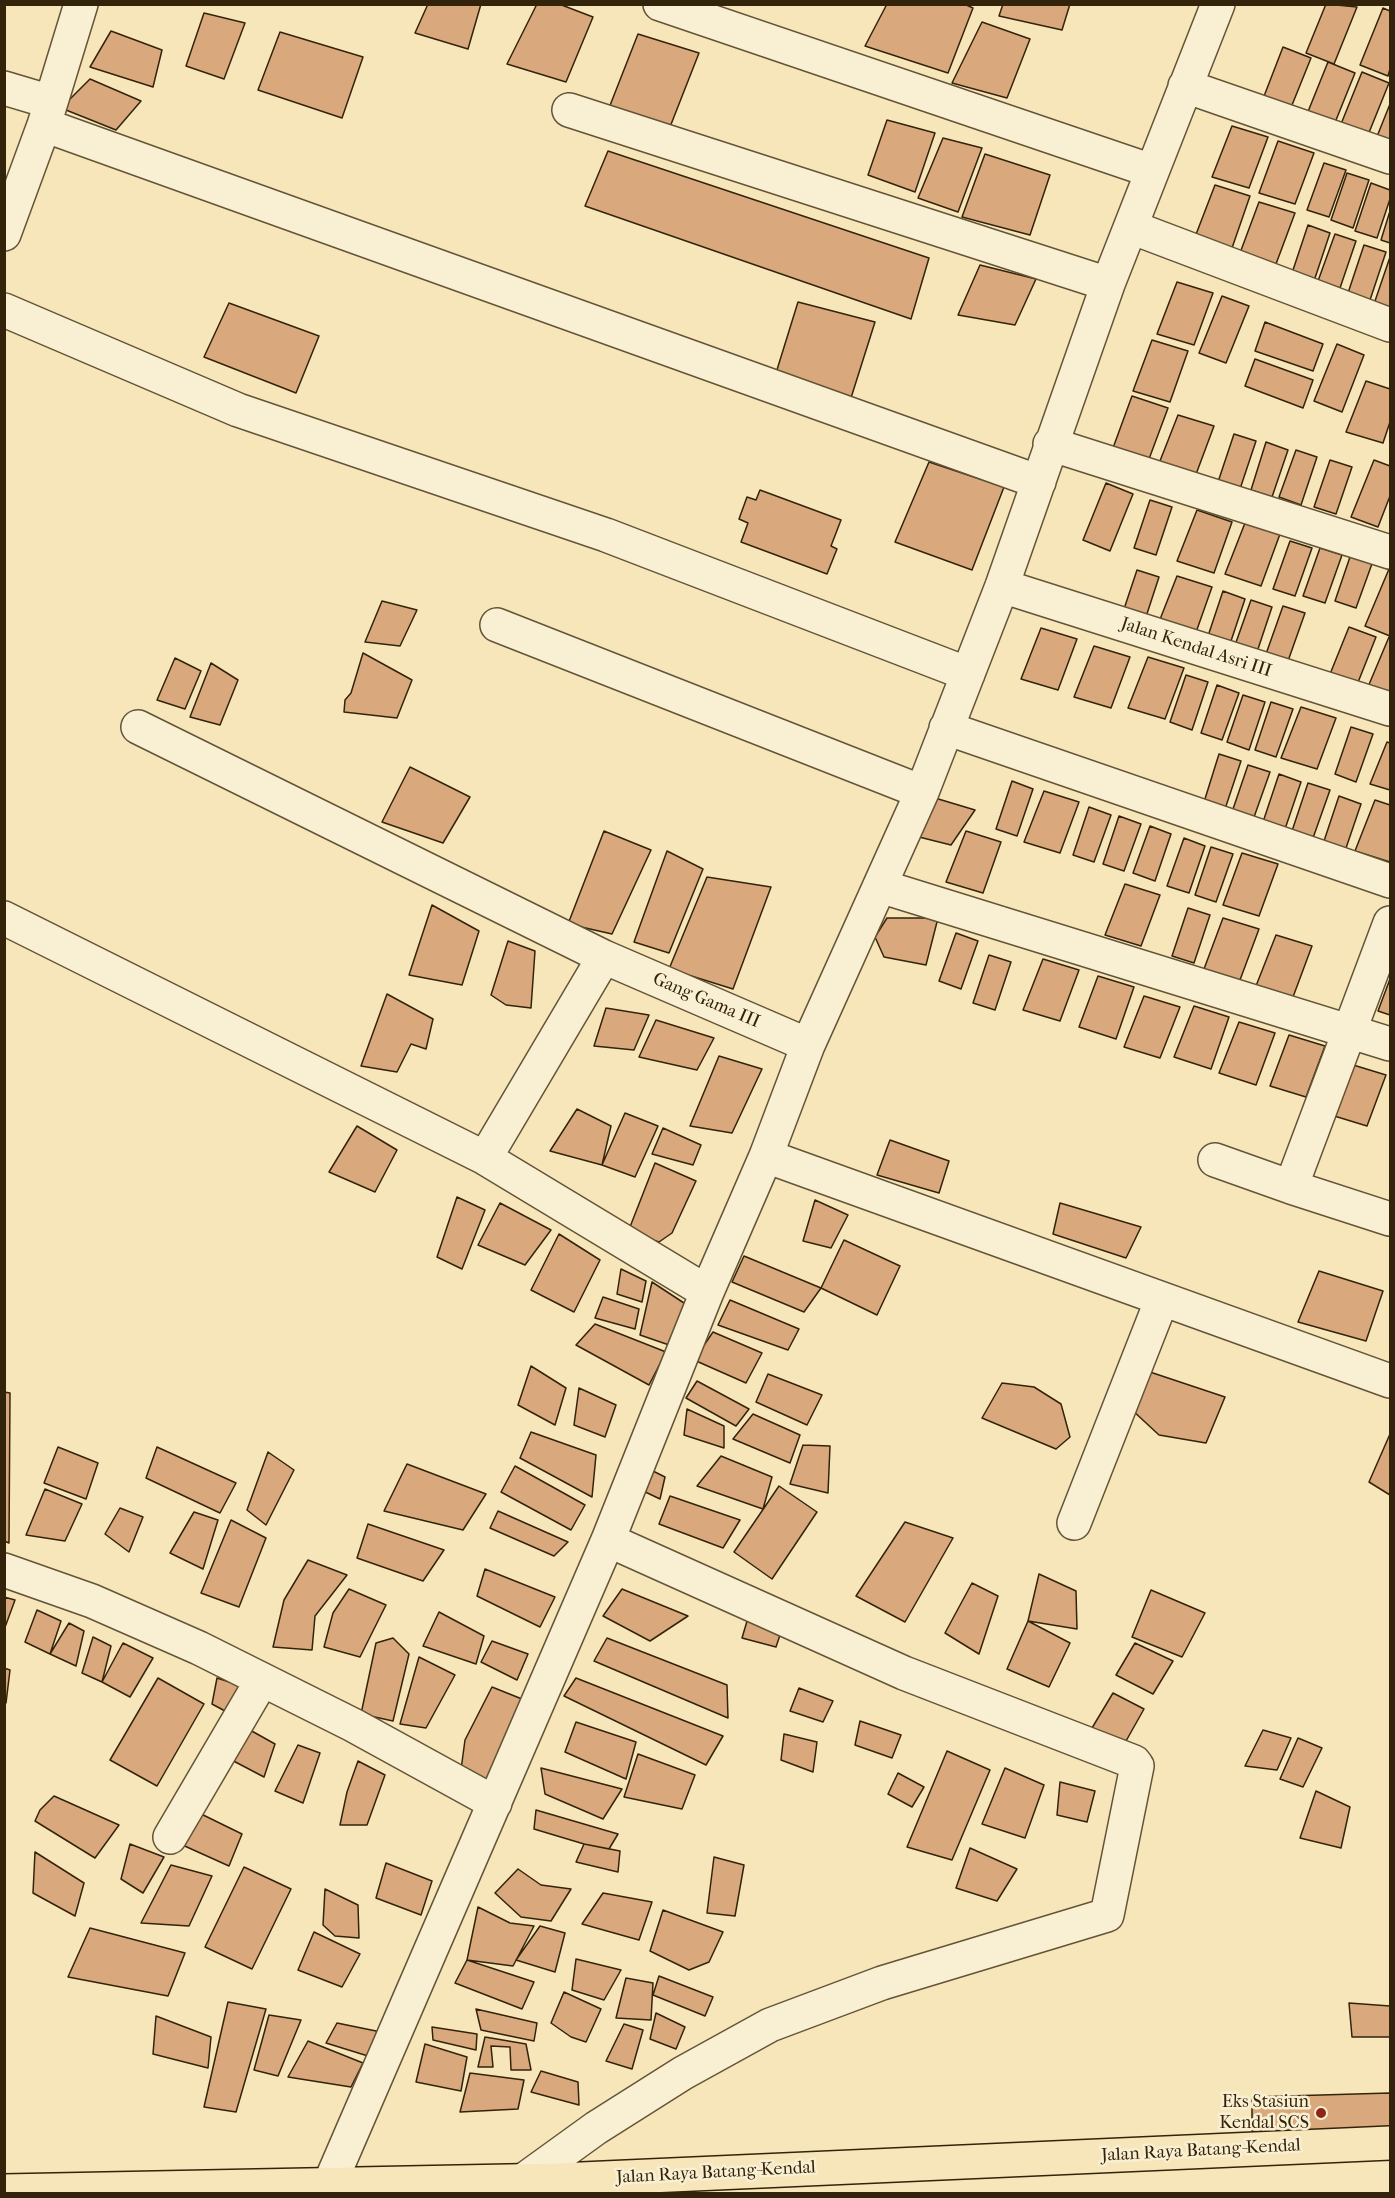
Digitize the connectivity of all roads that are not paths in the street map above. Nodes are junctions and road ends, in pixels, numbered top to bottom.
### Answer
1 (81, 4) edge
2 (660, 4) edge
3 (1218, 4) edge
4 (1185, 86) junction
5 (4, 88) edge
6 (569, 110) dead end
7 (47, 113) junction
8 (1390, 158) edge
9 (1152, 171) junction
10 (1131, 227) junction
11 (4, 234) edge
12 (1108, 284) junction
13 (4, 310) edge
14 (1390, 325) edge
15 (1050, 444) junction
16 (1039, 482) junction
17 (1390, 552) edge
18 (1002, 586) junction
19 (497, 625) dead end
20 (968, 674) junction
21 (1390, 709) edge
22 (138, 727) dead end
23 (946, 728) junction
24 (922, 792) junction
25 (1390, 881) edge
26 (880, 886) junction
27 (4, 918) edge
28 (1390, 923) edge
29 (604, 957) junction
30 (1350, 1032) junction
31 (1390, 1044) edge
32 (808, 1045) junction
33 (766, 1156) junction
34 (485, 1158) junction
35 (1215, 1160) dead end
36 (1291, 1187) junction
37 (1390, 1219) edge
38 (707, 1292) junction
39 (1162, 1299) junction
40 (1390, 1381) edge
41 (1074, 1523) dead end
42 (608, 1540) junction
43 (4, 1570) edge
44 (262, 1680) junction
45 (495, 1803) junction
46 (170, 1837) dead end
47 (1390, 2143) edge
48 (524, 2180) junction
49 (330, 2183) junction
50 (4, 2192) edge

1 - 7 street
2 - 9 street
3 - 4 street
4 - 8 street
4 - 9 street
5 - 7 street
6 - 12 street
7 - 11 street
7 - 16 street
9 - 10 street
10 - 12 street
10 - 14 street
12 - 15 street
13 - 20 street
15 - 16 street
15 - 17 street
16 - 18 street
18 - 20 street
18 - 21 street, Jalan Kendal Asri III
19 - 24 street
20 - 23 street
22 - 29 street, Gang Gama III
23 - 24 street
23 - 25 street
24 - 26 street
26 - 30 street
26 - 32 street
27 - 34 street
28 - 30 street
29 - 32 street, Gang Gama III
29 - 34 street
30 - 31 street
30 - 36 street
32 - 33 street
33 - 38 street
33 - 39 street
34 - 38 street
35 - 36 street
36 - 37 street
38 - 42 street
39 - 40 street
39 - 41 street
42 - 45 street
42 - 48 street
43 - 44 street
44 - 45 street
44 - 46 street
45 - 49 street
47 - 48 highway, Jalan Raya Batang-Kendal
48 - 49 highway, Jalan Raya Batang-Kendal
49 - 50 highway, Jalan Raya Batang-Kendal

